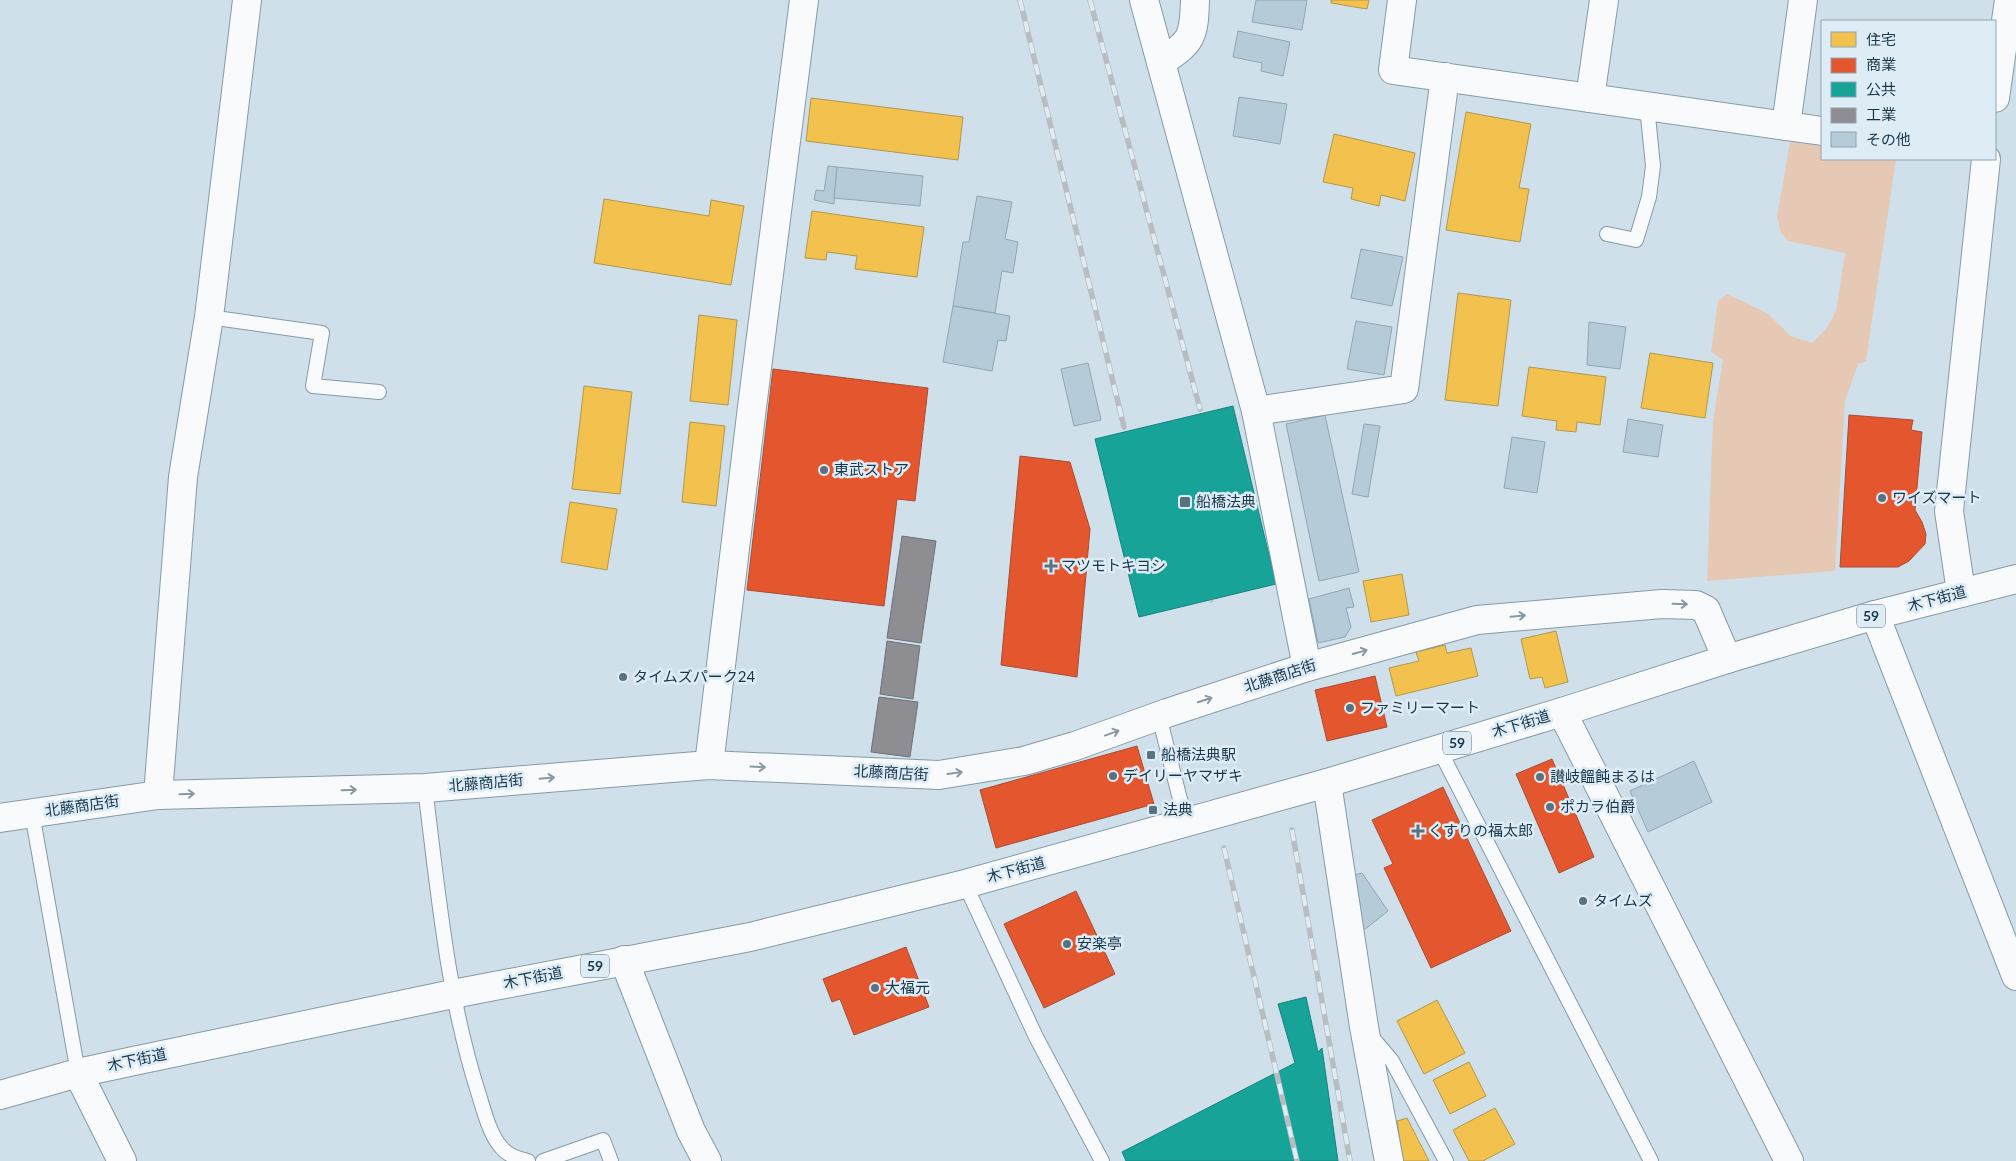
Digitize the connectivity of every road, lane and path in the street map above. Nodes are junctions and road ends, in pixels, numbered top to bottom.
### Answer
1 (247, 0) edge
2 (804, 0) edge
3 (1144, 0) edge
4 (1195, 0) edge
5 (1402, 0) edge
6 (1604, 0) edge
7 (1803, 0) edge
8 (2009, 0) edge
9 (1161, 62) junction
10 (1445, 77) junction
11 (1996, 91) edge
12 (1590, 98) junction
13 (1647, 106) junction
14 (1786, 126) junction
15 (1821, 131) edge
16 (1986, 160) edge
17 (1606, 234) dead end
18 (209, 317) junction
19 (379, 392) dead end
20 (1256, 411) junction
21 (2016, 579) edge
22 (1961, 592) junction
23 (1211, 600) dead end
24 (1213, 605) dead end
25 (1875, 615) junction
26 (1727, 659) junction
27 (1307, 667) junction
28 (1562, 712) junction
29 (1159, 716) junction
30 (1438, 749) junction
31 (709, 765) junction
32 (1327, 782) junction
33 (425, 788) junction
34 (158, 795) junction
35 (32, 813) junction
36 (0, 818) edge
37 (1186, 824) junction
38 (965, 884) junction
39 (624, 960) junction
40 (2016, 976) edge
41 (453, 994) junction
42 (1364, 1027) junction
43 (78, 1073) junction
44 (0, 1095) edge
45 (122, 1161) edge
46 (528, 1161) edge
47 (543, 1161) edge
48 (611, 1161) edge
49 (707, 1161) edge
50 (1102, 1161) edge
51 (1388, 1161) edge
52 (1446, 1161) edge
53 (1651, 1161) edge
54 (1789, 1161) edge

1 - 18 street
2 - 31 street
3 - 9 street
4 - 9 street
5 - 10 street
6 - 12 street
7 - 14 street
8 - 11 street
9 - 20 street
10 - 12 street
10 - 20 street
12 - 13 street
13 - 14 street
13 - 17 lane
14 - 15 street
16 - 22 street
18 - 19 lane
18 - 34 street
20 - 27 street
21 - 22 street, 木下街道 / 59
22 - 25 street, 木下街道 / 59
23 - 24 path
25 - 26 street, 木下街道 / 59
25 - 40 street
27 -> 26 street, 北藤商店街
26 - 28 street, 木下街道 / 59
29 -> 27 street, 北藤商店街
28 - 30 street, 木下街道 / 59
28 - 54 street
31 -> 29 street, 北藤商店街
29 - 37 lane
30 - 32 street, 木下街道 / 59
30 - 53 lane
33 -> 31 street, 北藤商店街
32 - 37 street, 木下街道 / 59
32 - 42 street
34 -> 33 street, 北藤商店街
33 - 41 lane
34 - 35 street, 北藤商店街
35 - 36 street, 北藤商店街
35 - 43 lane
37 - 38 street, 木下街道 / 59
38 - 39 street, 木下街道 / 59
38 - 50 lane
39 - 41 street, 木下街道 / 59
39 - 49 street
41 - 43 street, 木下街道 / 59
41 - 46 lane
42 - 51 street
42 - 52 lane
43 - 44 street, 木下街道 / 59
43 - 45 street
47 - 48 lane

